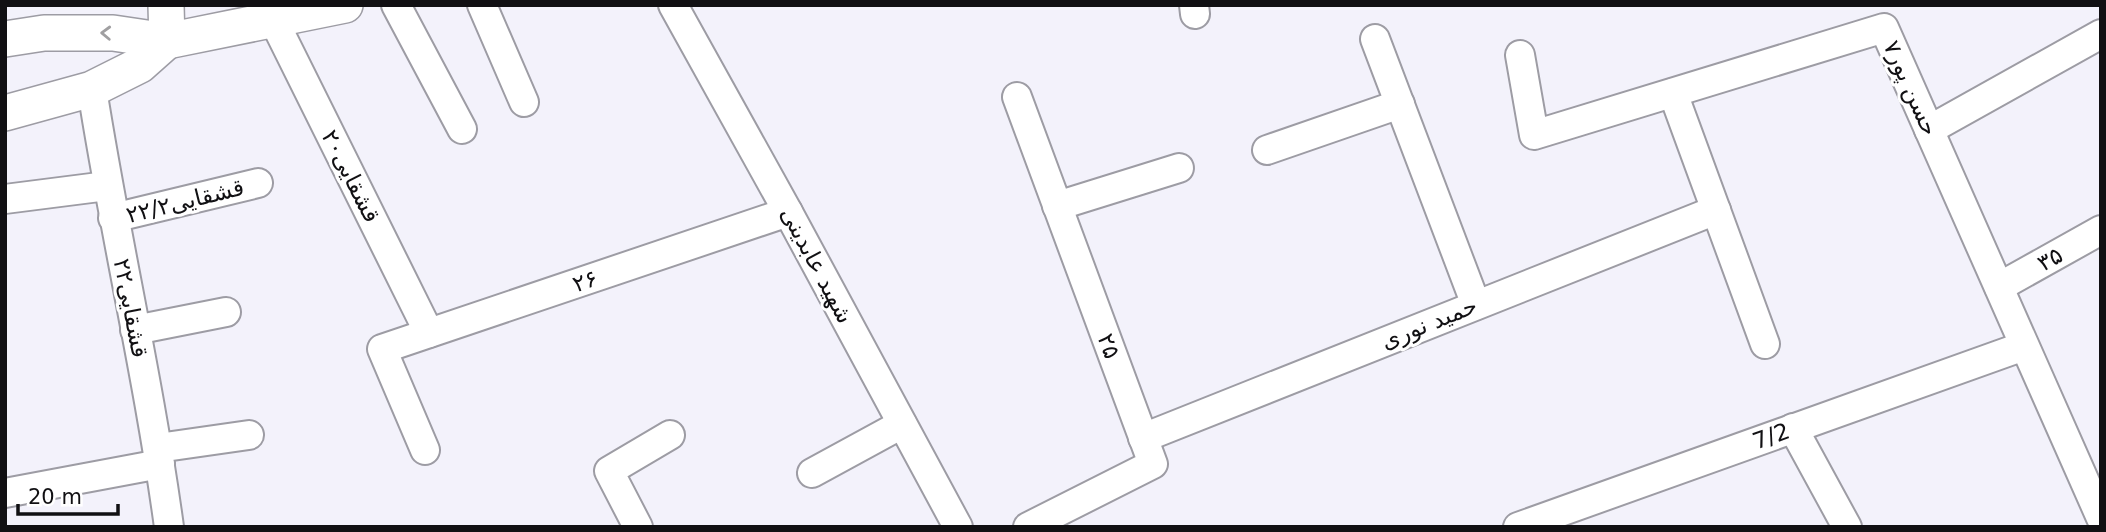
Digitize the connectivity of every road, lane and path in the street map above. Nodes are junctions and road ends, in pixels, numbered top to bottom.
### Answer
1 (67, 5) edge
2 (166, 5) edge
3 (345, 5) edge
4 (396, 5) edge
5 (482, 5) edge
6 (673, 5) edge
7 (273, 19) junction
8 (44, 33) junction
9 (2101, 34) edge
10 (1375, 38) dead end
11 (5, 39) edge
12 (167, 41) junction
13 (1520, 55) dead end
14 (92, 89) junction
15 (1673, 93) junction
16 (1017, 97) dead end
17 (524, 102) dead end
18 (1400, 104) junction
19 (5, 113) edge
20 (462, 129) dead end
21 (1929, 130) junction
22 (1267, 150) dead end
23 (1179, 167) dead end
24 (258, 183) dead end
25 (107, 186) junction
26 (5, 199) edge
27 (1057, 206) junction
28 (1716, 210) junction
29 (788, 212) junction
30 (113, 218) junction
31 (2101, 230) edge
32 (1999, 287) junction
33 (1476, 305) junction
34 (226, 312) dead end
35 (135, 330) junction
36 (429, 333) junction
37 (1765, 344) dead end
38 (2024, 346) junction
39 (902, 424) junction
40 (1793, 428) junction
41 (249, 435) dead end
42 (670, 435) dead end
43 (1143, 438) junction
44 (425, 450) dead end
45 (159, 456) junction
46 (812, 474) dead end
47 (2094, 482) edge
48 (5, 493) edge
49 (2101, 518) edge
50 (1563, 519) edge
51 (169, 527) edge
52 (638, 527) edge
53 (958, 527) edge
54 (1028, 527) edge
55 (1518, 527) edge
56 (1847, 527) edge

1 - 8 street
2 - 12 street
3 - 7 street
4 - 20 street
5 - 17 street
6 - 29 street, شهید عابدینی
7 - 12 street
7 - 36 street, ۲۰قشقایی
8 - 11 street
12 -> 8 street
9 - 21 street
10 - 18 street
12 - 14 street
13 - 15 street, حسن پور۷
14 - 19 street
14 - 25 street, ۲۲قشقایی
15 - 21 street, حسن پور۷
15 - 28 street
16 - 27 street, ۲۵
18 - 22 street
18 - 33 street
21 - 32 street, حسن پور۷
23 - 27 street
24 - 30 street, ۲۲/۲قشقایی
25 - 26 street
25 - 30 street, ۲۲قشقایی
27 - 43 street, ۲۵
28 - 33 street, حمید نوری
28 - 37 street
29 - 36 street, ۲۶
29 - 39 street, شهید عابدینی
30 - 35 street, ۲۲قشقایی
31 - 32 street, ۳۵
32 - 38 street, حسن پور۷
33 - 43 street, حمید نوری
34 - 35 street
35 - 45 street, ۲۲قشقایی
36 - 44 street, ۲۶
38 - 40 street, 7/2
38 - 47 street, حسن پور۷
39 - 46 street
39 - 53 street, شهید عابدینی
40 - 50 street, 7/2
40 - 56 street
41 - 45 street
42 - 52 street
43 - 54 street, ۲۵
45 - 48 street
45 - 51 street, ۲۲قشقایی
47 - 49 street, حسن پور۷
50 - 55 street, 7/2

